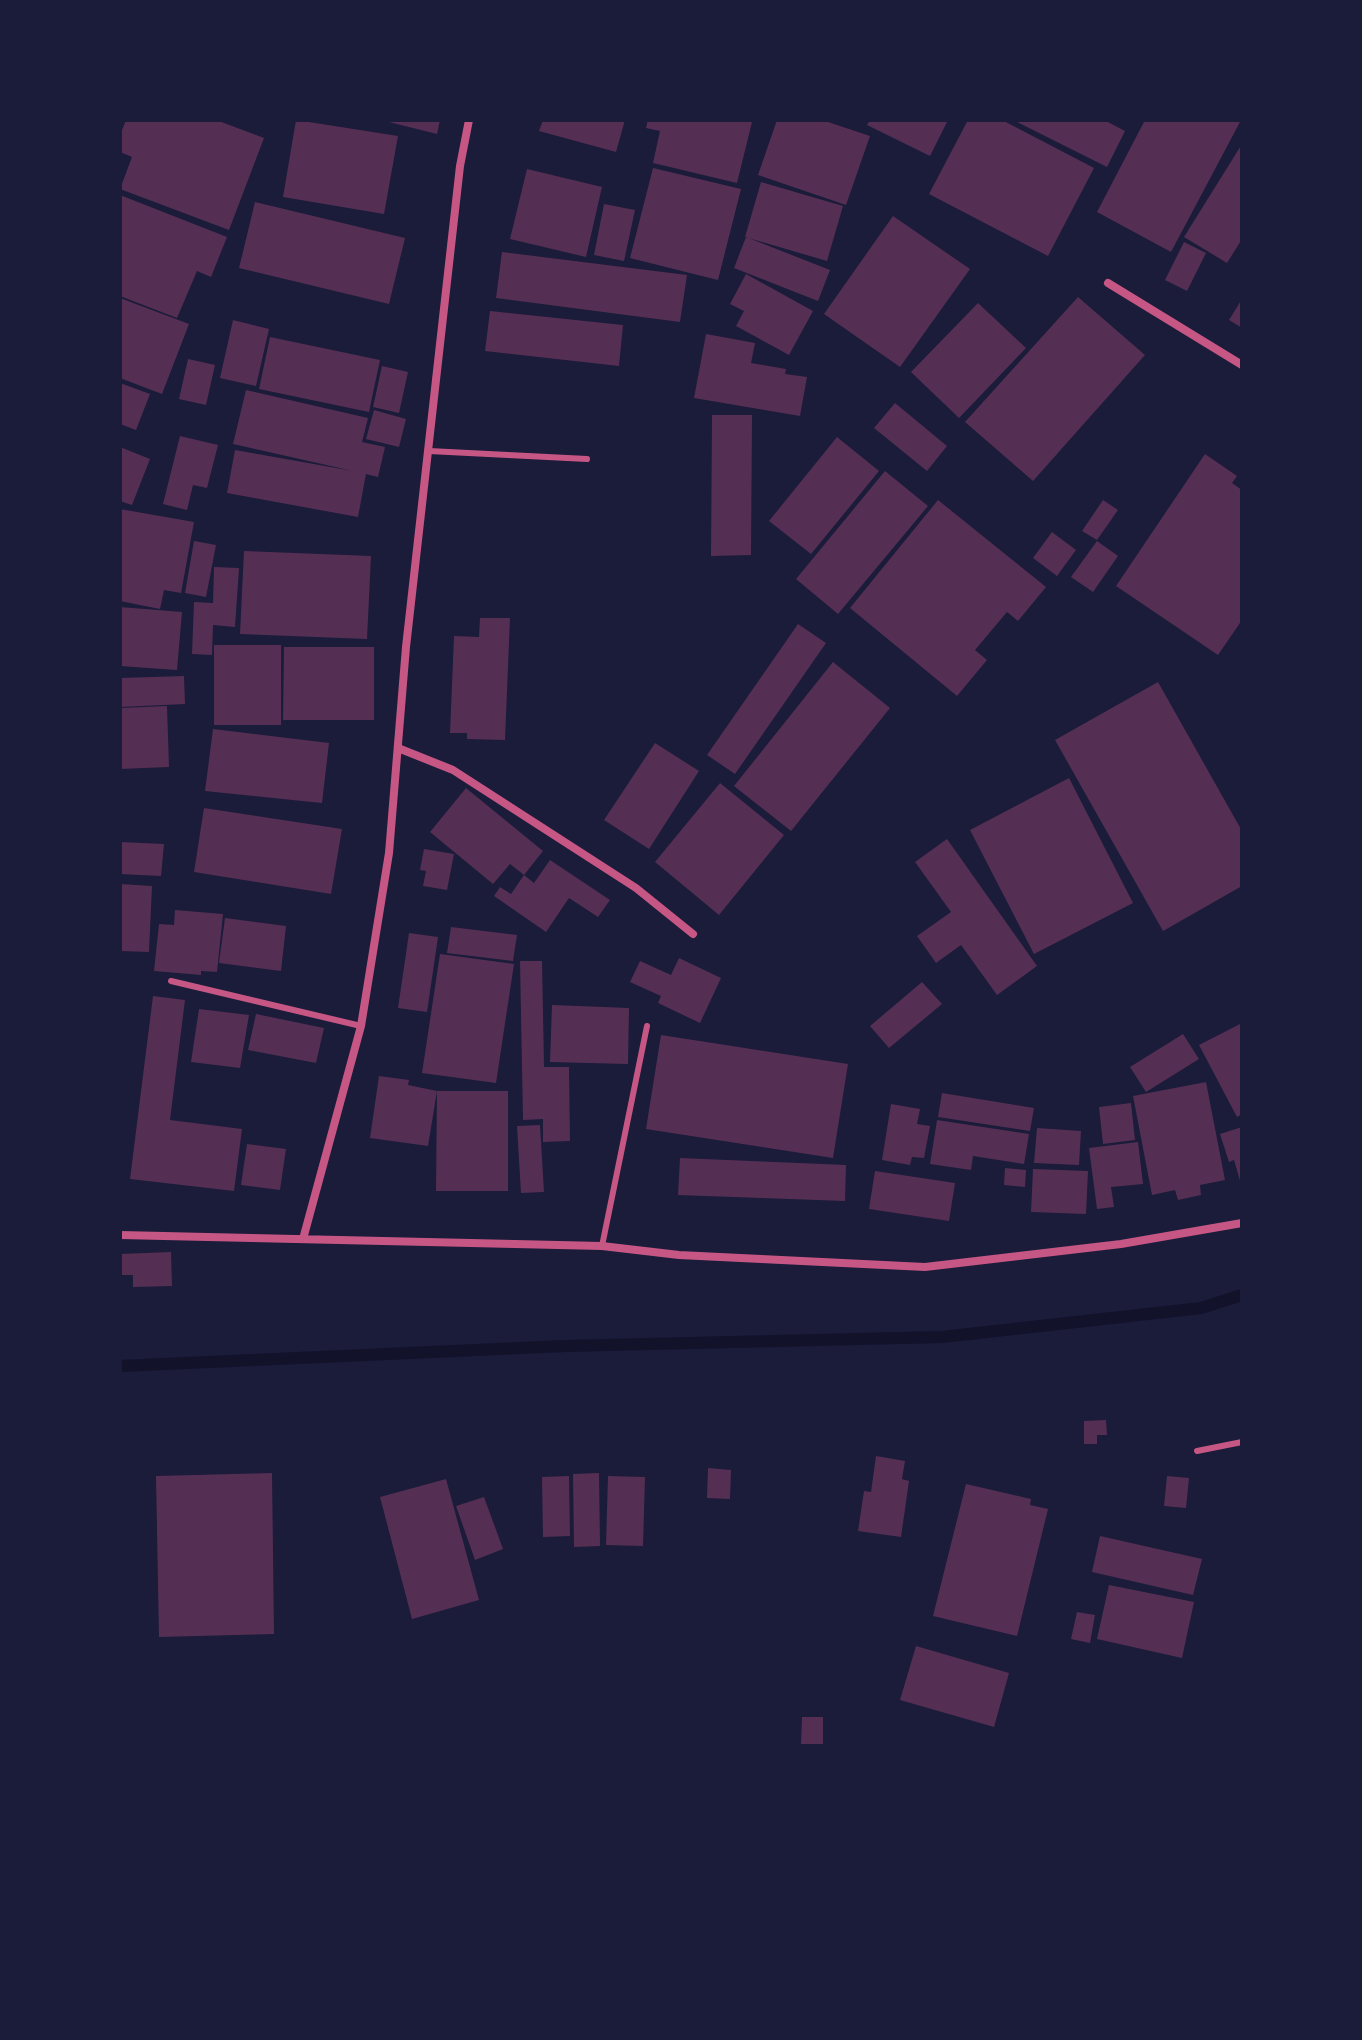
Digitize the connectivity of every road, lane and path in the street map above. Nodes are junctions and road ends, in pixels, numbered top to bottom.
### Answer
1 (469, 120) edge
2 (1108, 283) dead end
3 (1242, 365) edge
4 (429, 451) junction
5 (587, 459) dead end
6 (398, 748) junction
7 (693, 934) dead end
8 (171, 981) dead end
9 (361, 1026) junction
10 (647, 1026) dead end
11 (1242, 1223) edge
12 (120, 1235) edge
13 (303, 1239) junction
14 (602, 1246) junction
15 (1242, 1442) edge
16 (1197, 1451) dead end

1 - 4 street
2 - 3 street
4 - 5 lane
4 - 6 street
6 - 7 street
6 - 9 street
8 - 9 lane
9 - 13 street
10 - 14 lane
11 - 14 street
12 - 13 street
13 - 14 street
15 - 16 lane

